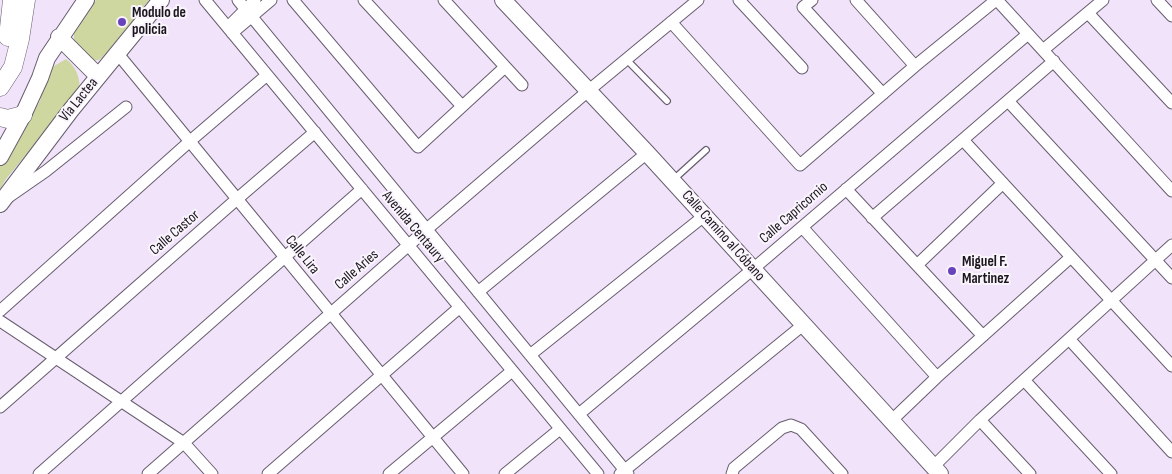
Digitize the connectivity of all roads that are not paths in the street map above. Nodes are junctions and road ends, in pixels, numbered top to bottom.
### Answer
1 (1, 0) edge
2 (12, 0) edge
3 (26, 0) edge
4 (86, 0) edge
5 (161, 0) edge
6 (206, 0) edge
7 (238, 0) edge
8 (255, 0) edge
9 (271, 0) edge
10 (293, 0) edge
11 (364, 0) edge
12 (444, 0) edge
13 (503, 0) edge
14 (698, 0) edge
15 (739, 0) edge
16 (812, 0) edge
17 (856, 0) edge
18 (996, 0) edge
19 (1103, 0) edge
20 (1157, 0) edge
21 (249, 13) junction
22 (1088, 13) junction
23 (1172, 16) edge
24 (0, 18) edge
25 (671, 22) junction
26 (230, 30) junction
27 (1028, 34) junction
28 (60, 37) junction
29 (1043, 50) junction
30 (118, 54) junction
31 (626, 59) junction
32 (1054, 61) junction
33 (505, 66) junction
34 (915, 66) junction
35 (802, 68) dead end
36 (0, 74) edge
37 (267, 74) junction
38 (98, 76) junction
39 (522, 85) dead end
40 (0, 87) edge
41 (588, 90) junction
42 (883, 94) junction
43 (1008, 101) junction
44 (667, 102) dead end
45 (1172, 103) edge
46 (462, 106) junction
47 (126, 107) dead end
48 (23, 115) junction
49 (0, 117) edge
50 (315, 132) junction
51 (963, 140) junction
52 (189, 142) junction
53 (706, 150) dead end
54 (647, 153) junction
55 (34, 156) junction
56 (0, 157) edge
57 (46, 171) junction
58 (672, 181) junction
59 (1003, 183) junction
60 (846, 188) junction
61 (362, 189) junction
62 (1172, 191) edge
63 (236, 199) junction
64 (1, 203) edge
65 (704, 216) junction
66 (872, 218) junction
67 (802, 227) junction
68 (427, 229) junction
69 (408, 245) junction
70 (1172, 245) edge
71 (284, 256) junction
72 (1071, 257) junction
73 (1156, 260) junction
74 (917, 265) junction
75 (753, 269) junction
76 (1172, 278) edge
77 (478, 292) junction
78 (1112, 301) junction
79 (460, 307) junction
80 (0, 310) edge
81 (330, 313) junction
82 (0, 321) edge
83 (803, 325) junction
84 (983, 336) junction
85 (1070, 340) junction
86 (530, 355) junction
87 (56, 358) junction
88 (1172, 366) edge
89 (512, 371) junction
90 (381, 375) junction
91 (937, 377) junction
92 (1024, 380) junction
93 (122, 402) junction
94 (0, 407) edge
95 (579, 414) junction
96 (980, 420) junction
97 (891, 421) junction
98 (560, 429) junction
99 (434, 438) junction
100 (184, 443) junction
101 (1172, 452) edge
102 (937, 470) edge
103 (625, 473) edge
104 (39, 474) edge
105 (148, 474) edge
106 (212, 474) edge
107 (268, 474) edge
108 (389, 474) edge
109 (463, 474) edge
110 (505, 474) edge
111 (598, 474) edge
112 (732, 474) edge
113 (842, 474) edge
114 (1030, 474) edge
115 (1111, 474) edge

1 - 24 main road
2 - 36 main road
3 - 40 main road
4 - 28 street
5 - 30 street, Vía Lactea
6 - 26 street, Avenida Centaury
7 - 21 street, Avenida Centaury
8 - 21 street
9 - 21 street
10 - 46 street
11 - 46 street
12 - 33 street
13 - 41 street, Calle Camino al Cóbano
14 - 25 street, Calle Aries
15 - 35 street
16 - 42 street
17 - 34 street
18 - 27 street
18 - 34 street
19 - 22 street
20 - 23 street
21 - 26 street
21 - 68 street, Avenida Centaury
22 - 29 street
22 - 45 street
25 - 31 street, Calle Aries
25 - 42 street
26 - 37 street, Avenida Centaury
27 - 29 street
27 - 60 street, Calle Capricornio
28 - 38 street
28 - 48 street
29 - 32 street
30 - 38 street, Vía Lactea
30 - 52 street, Calle Lira
31 - 41 street, Calle Aries
31 - 44 lane
32 - 43 street
32 - 62 street
33 - 39 street
33 - 46 street
34 - 42 street
37 - 50 street, Avenida Centaury
37 - 52 street
38 - 55 street, Vía Lactea
41 - 54 street, Calle Camino al Cóbano
41 - 68 street, Calle Aries
43 - 51 street
43 - 73 street
47 - 57 street
48 - 49 main road
48 - 56 street
50 - 61 street, Avenida Centaury
50 - 63 street, Calle Castor
51 - 59 street
51 - 66 street
52 - 63 street, Calle Lira
52 - 80 street
53 - 58 lane
54 - 58 street, Calle Camino al Cóbano
54 - 77 street
55 - 57 street
55 - 64 street, Vía Lactea
57 - 64 street
58 - 65 street, Calle Camino al Cóbano
59 - 72 street
59 - 74 street
60 - 66 street
60 - 67 street, Calle Capricornio
61 - 69 street, Avenida Centaury
61 - 71 street
63 - 71 street, Calle Lira
63 - 87 street, Calle Castor
65 - 75 street, Calle Camino al Cóbano
65 - 86 street
66 - 74 street
67 - 75 street, Calle Capricornio
67 - 91 street
68 - 69 street, Calle Aries
68 - 77 street, Avenida Centaury
69 - 79 street, Avenida Centaury
69 - 81 street, Calle Aries
70 - 73 street
71 - 81 street, Calle Lira
71 - 93 street
72 - 78 street
72 - 84 street
73 - 76 street
73 - 78 street
74 - 84 street
75 - 83 street, Calle Camino al Cóbano
75 - 95 street, Calle Capricornio
77 - 86 street, Avenida Centaury
78 - 85 street
78 - 88 street
79 - 89 street, Avenida Centaury
79 - 90 street
81 - 90 street, Calle Lira
81 - 100 street, Calle Aries
82 - 87 street
83 - 97 street, Calle Camino al Cóbano
83 - 103 street
84 - 91 street
85 - 92 street
85 - 101 street
86 - 95 street, Avenida Centaury
87 - 93 street
87 - 94 street, Calle Castor
89 - 98 street, Avenida Centaury
89 - 99 street
90 - 99 street, Calle Lira
90 - 107 street
91 - 97 street
92 - 96 street
92 - 115 street
93 - 100 street
93 - 104 street
95 - 103 street, Avenida Centaury
96 - 102 street
96 - 114 street
97 - 102 street, Calle Camino al Cóbano
98 - 110 street
98 - 111 street, Avenida Centaury
99 - 108 street
99 - 109 street, Calle Lira
100 - 105 street, Calle Aries
100 - 106 street
112 - 113 street

